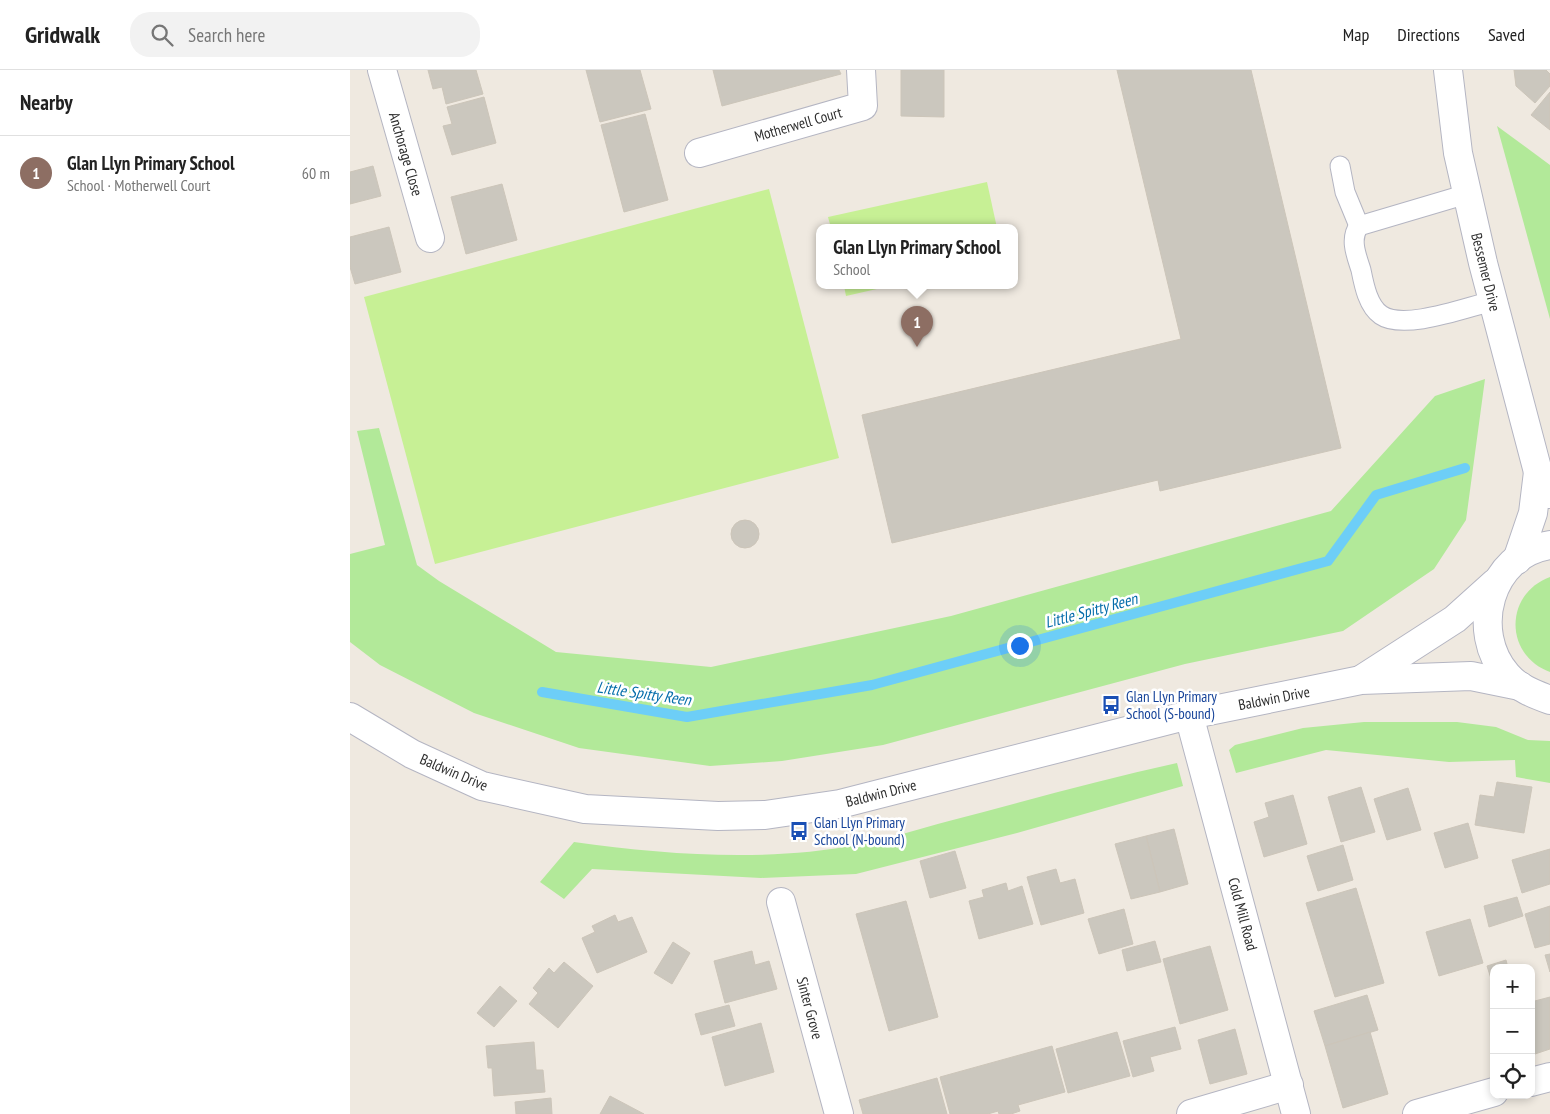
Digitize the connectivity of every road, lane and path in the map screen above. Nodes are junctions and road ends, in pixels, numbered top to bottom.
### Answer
1 (382, 70) edge
2 (861, 70) edge
3 (1448, 70) edge
4 (699, 153) dead end
5 (1340, 166) dead end
6 (1468, 194) junction
7 (1359, 226) junction
8 (430, 238) dead end
9 (1493, 300) junction
10 (1544, 483) edge
11 (1550, 545) edge
12 (1517, 560) junction
13 (1495, 583) junction
14 (1361, 680) junction
15 (1520, 686) junction
16 (1550, 700) edge
17 (1189, 714) junction
18 (350, 717) edge
19 (781, 902) dead end
20 (1550, 1077) edge
21 (1535, 1081) edge
22 (1289, 1085) junction
23 (1490, 1093) edge
24 (839, 1114) edge
25 (1191, 1114) edge
26 (1296, 1114) edge
27 (1417, 1114) edge

1 - 8 street, Anchorage Close
2 - 4 street, Motherwell Court
3 - 6 street, Bessemer Drive
5 - 7 lane
6 - 7 lane
6 - 9 street, Bessemer Drive
7 - 9 lane
9 - 10 street, Bessemer Drive
10 - 12 street, Bessemer Drive
11 - 12 street
12 - 13 street
13 - 14 street
13 - 15 street
14 - 15 street
14 - 17 street, Baldwin Drive
15 - 16 street
17 - 18 street, Baldwin Drive
17 - 22 street, Cold Mill Road
19 - 24 street, Sinter Grove
20 - 21 street
22 - 25 street
22 - 26 street, Cold Mill Road
23 - 27 street

